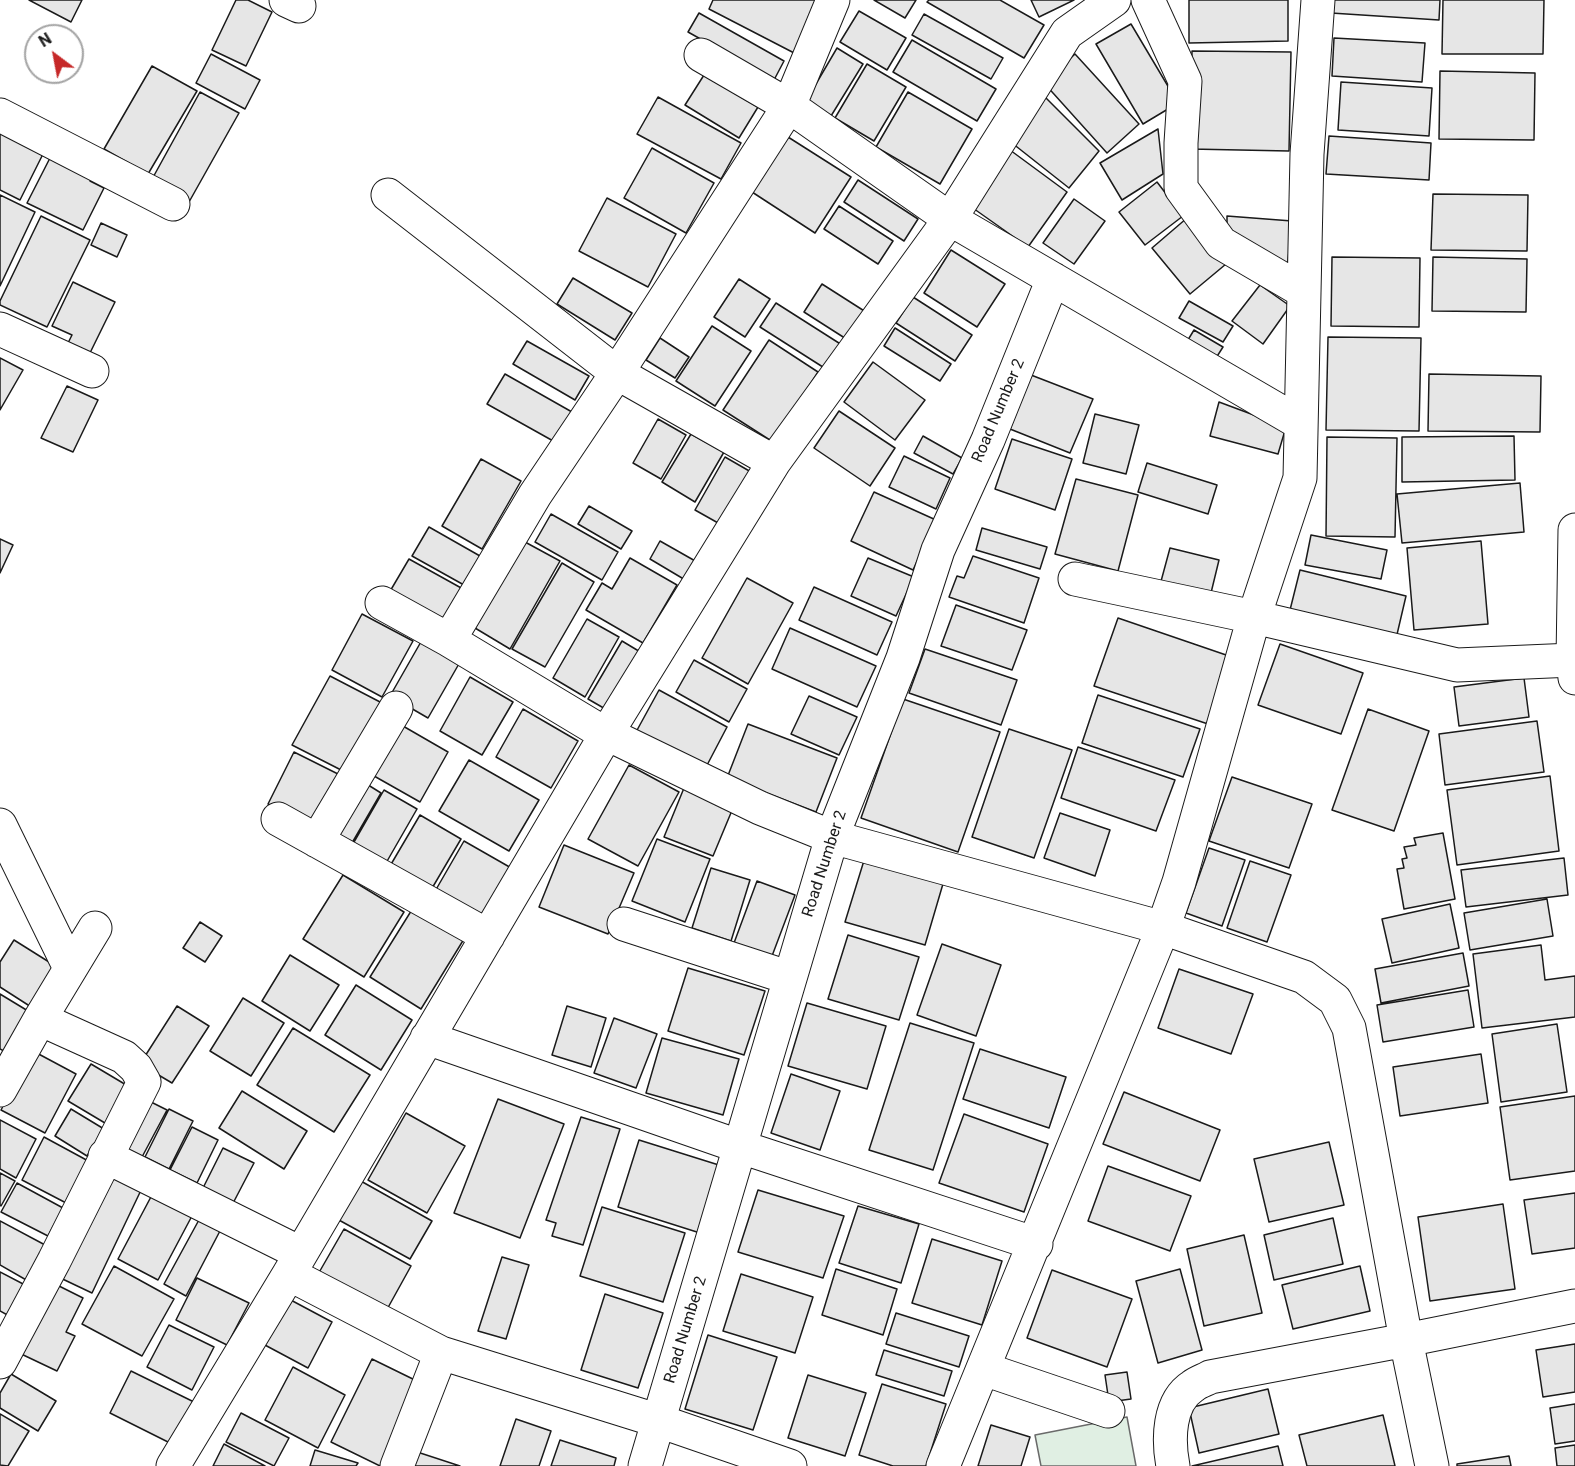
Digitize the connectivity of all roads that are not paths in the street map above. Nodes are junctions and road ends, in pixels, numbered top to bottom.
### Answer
1 (833, 0) edge
2 (1114, 0) edge
3 (1148, 0) edge
4 (1318, 0) edge
5 (701, 55) dead end
6 (789, 106) junction
7 (0, 115) edge
8 (388, 195) dead end
9 (173, 204) dead end
10 (950, 219) junction
11 (1053, 279) junction
12 (1303, 291) junction
13 (0, 329) edge
14 (92, 371) dead end
15 (617, 373) junction
16 (1300, 423) junction
17 (774, 462) junction
18 (1575, 530) edge
19 (1075, 579) dead end
20 (382, 603) dead end
21 (1254, 617) junction
22 (449, 640) junction
23 (1574, 669) edge
24 (396, 708) dead end
25 (607, 733) junction
26 (278, 819) dead end
27 (0, 825) edge
28 (832, 837) junction
29 (317, 841) junction
30 (624, 924) dead end
31 (95, 928) dead end
32 (1163, 928) junction
33 (488, 936) junction
34 (70, 968) junction
35 (790, 978) junction
36 (40, 1019) junction
37 (427, 1038) junction
38 (0, 1090) edge
39 (741, 1147) junction
40 (105, 1156) junction
41 (1036, 1244) junction
42 (294, 1264) junction
43 (1575, 1306) edge
44 (1406, 1340) junction
45 (441, 1353) junction
46 (0, 1362) edge
47 (984, 1369) junction
48 (1108, 1411) dead end
49 (659, 1421) junction
50 (173, 1466) edge
51 (398, 1466) edge
52 (645, 1466) edge
53 (790, 1466) edge
54 (943, 1466) edge
55 (1173, 1466) edge
56 (1432, 1466) edge

1 - 6 street
2 - 10 street
3 - 12 street
4 - 12 street
5 - 6 street
6 - 10 street
6 - 15 street
7 - 9 street
8 - 15 street
10 - 11 street
10 - 17 street
11 - 16 street
11 - 28 street, Road Number 2
12 - 16 street
13 - 14 street
15 - 17 street
15 - 22 street
16 - 21 street
17 - 25 street
18 - 23 street
19 - 21 street
20 - 22 street
21 - 23 street
21 - 32 street
22 - 25 street
24 - 29 street
25 - 28 street
25 - 33 street
26 - 29 street
27 - 34 street
28 - 32 street
28 - 35 street, Road Number 2
29 - 33 street
30 - 35 street
31 - 34 street
32 - 41 street
32 - 44 street
33 - 37 street
34 - 36 street
35 - 39 street, Road Number 2
36 - 38 street
36 - 40 street
37 - 39 street
37 - 42 street
39 - 41 street
39 - 49 street, Road Number 2
40 - 42 street
40 - 46 street
41 - 47 street
42 - 45 street
42 - 50 street
43 - 44 street
44 - 55 street
44 - 56 street
45 - 49 street
45 - 51 street
47 - 48 street
47 - 54 street
49 - 52 street, Road Number 2
49 - 53 street

